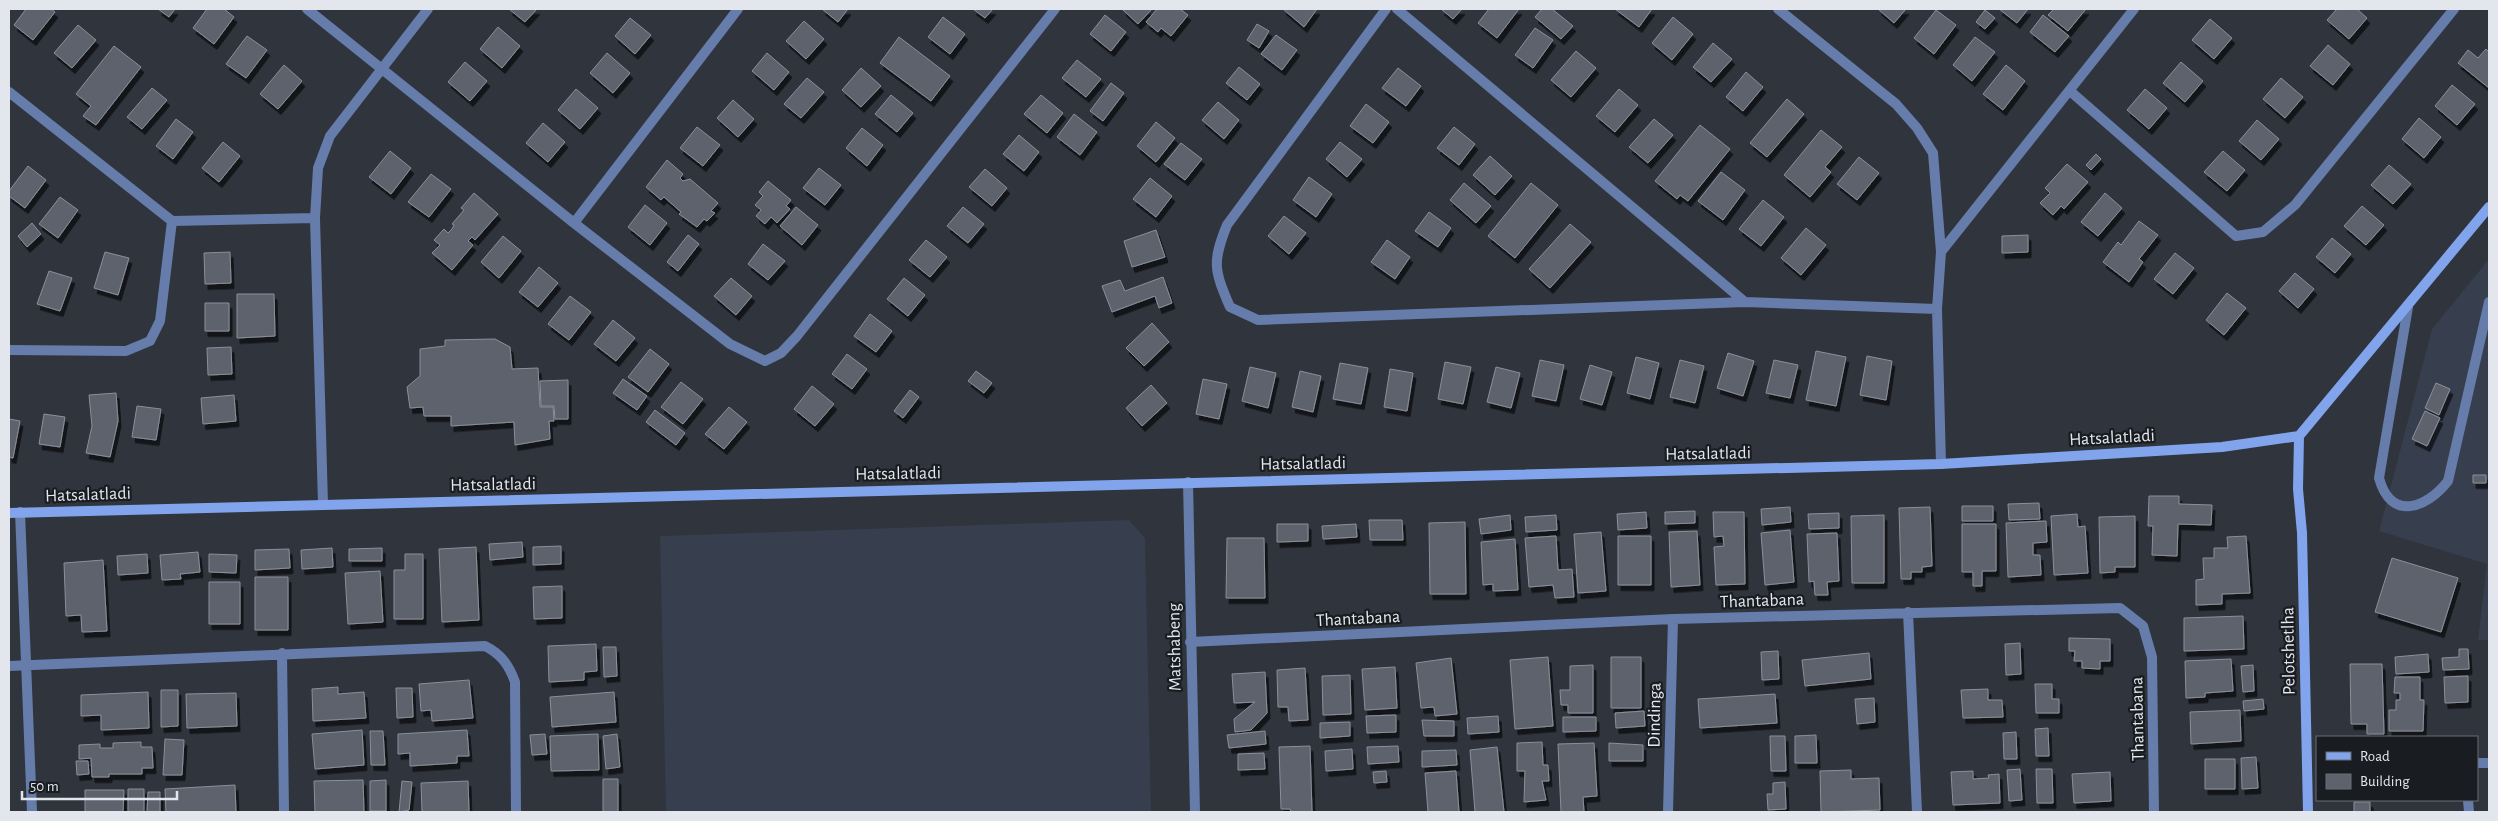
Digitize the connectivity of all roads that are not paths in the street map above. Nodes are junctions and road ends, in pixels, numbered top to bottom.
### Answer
1 (306, 9) edge
2 (428, 9) edge
3 (738, 9) edge
4 (1055, 9) edge
5 (1386, 9) edge
6 (1397, 9) edge
7 (1778, 9) edge
8 (2134, 9) edge
9 (2454, 9) edge
10 (381, 68) junction
11 (2070, 91) junction
12 (9, 92) edge
13 (2489, 207) edge
14 (315, 218) junction
15 (172, 221) junction
16 (574, 223) junction
17 (1941, 252) junction
18 (1744, 302) junction
19 (2489, 302) edge
20 (2408, 307) junction
21 (1937, 310) junction
22 (9, 350) edge
23 (2299, 436) junction
24 (1940, 464) junction
25 (1188, 482) junction
26 (323, 504) junction
27 (20, 512) junction
28 (9, 513) edge
29 (1908, 612) junction
30 (1673, 619) junction
31 (1190, 642) junction
32 (282, 653) junction
33 (25, 665) junction
34 (9, 666) edge
35 (2312, 760) edge
36 (32, 812) edge
37 (284, 812) edge
38 (516, 812) edge
39 (1195, 812) edge
40 (1668, 812) edge
41 (1917, 812) edge
42 (2154, 812) edge
43 (2308, 812) edge

1 - 10 street
2 - 10 street
3 - 16 street
4 - 16 street
5 - 18 street
6 - 18 street
7 - 17 street
8 - 11 street
9 - 11 street
10 - 14 street
10 - 16 street
11 - 17 street
12 - 15 street
13 - 20 street
14 - 15 street
14 - 26 street
15 - 22 street
17 - 21 street
18 - 21 street
19 - 20 street
20 - 23 street
21 - 24 street
23 - 24 street, Hatsalatladi
23 - 35 street, Pelotshetlha
24 - 25 street, Hatsalatladi
25 - 26 street, Hatsalatladi
25 - 31 street, Matshabeng
26 - 27 street, Hatsalatladi
27 - 28 street, Hatsalatladi
27 - 33 street
29 - 30 street, Thantabana
29 - 41 street
29 - 42 street, Thantabana
30 - 31 street, Thantabana
30 - 40 street, Dindinga
31 - 39 street, Matshabeng
32 - 33 street
32 - 37 street
32 - 38 street
33 - 34 street
33 - 36 street
35 - 43 street, Pelotshetlha

